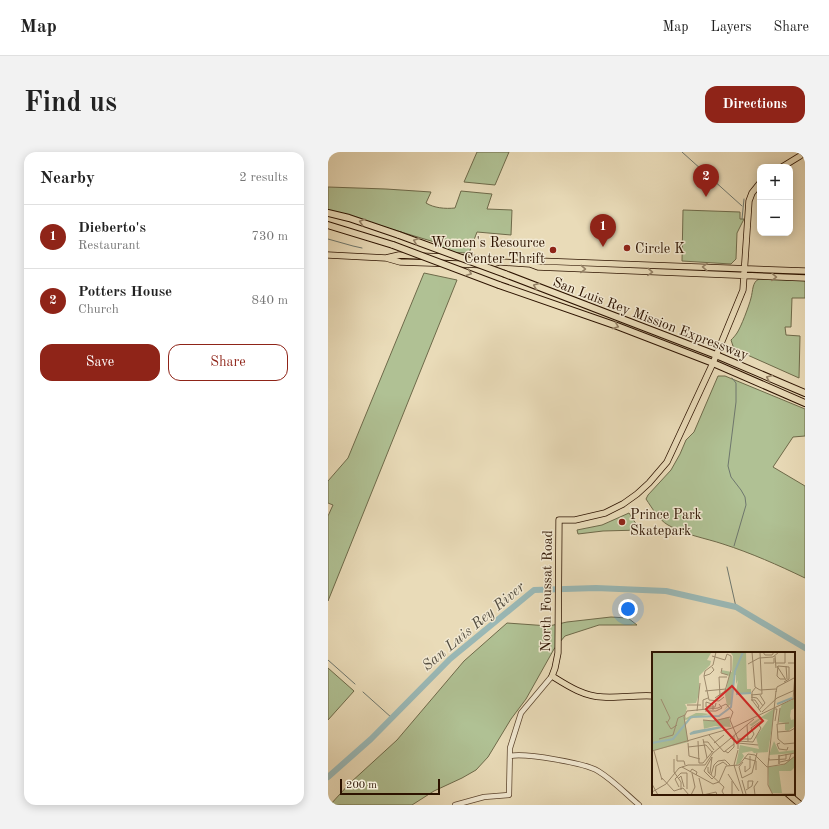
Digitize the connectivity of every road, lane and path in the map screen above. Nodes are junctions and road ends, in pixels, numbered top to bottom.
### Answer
1 (804, 152) edge
2 (787, 164) edge
3 (757, 187) edge
4 (328, 213) edge
5 (328, 225) edge
6 (328, 255) edge
7 (530, 264) junction
8 (744, 269) junction
9 (805, 271) edge
10 (744, 276) junction
11 (805, 278) edge
12 (716, 355) junction
13 (713, 363) junction
14 (805, 393) edge
15 (805, 403) edge
16 (552, 676) junction
17 (652, 696) edge
18 (510, 756) junction
19 (789, 795) edge
20 (455, 805) edge
21 (639, 805) edge
22 (801, 805) edge

1 - 2 main road
3 - 8 main road, North Foussat Road
12 -> 4 highway, San Luis Rey Mission Expressway, bridge
5 -> 13 highway, San Luis Rey Mission Expressway, bridge
6 - 7 main road
8 -> 7 main road
7 -> 10 main road
8 - 9 main road
8 - 10 main road, North Foussat Road
10 -> 11 main road
10 - 12 main road, North Foussat Road
12 - 13 main road, North Foussat Road
14 -> 12 highway, San Luis Rey Mission Expressway
13 - 15 highway, San Luis Rey Mission Expressway
13 - 16 main road, North Foussat Road
16 - 17 main road
16 - 18 street, North Foussat Road
18 - 20 street, North Foussat Road
18 - 21 street
19 - 22 main road

